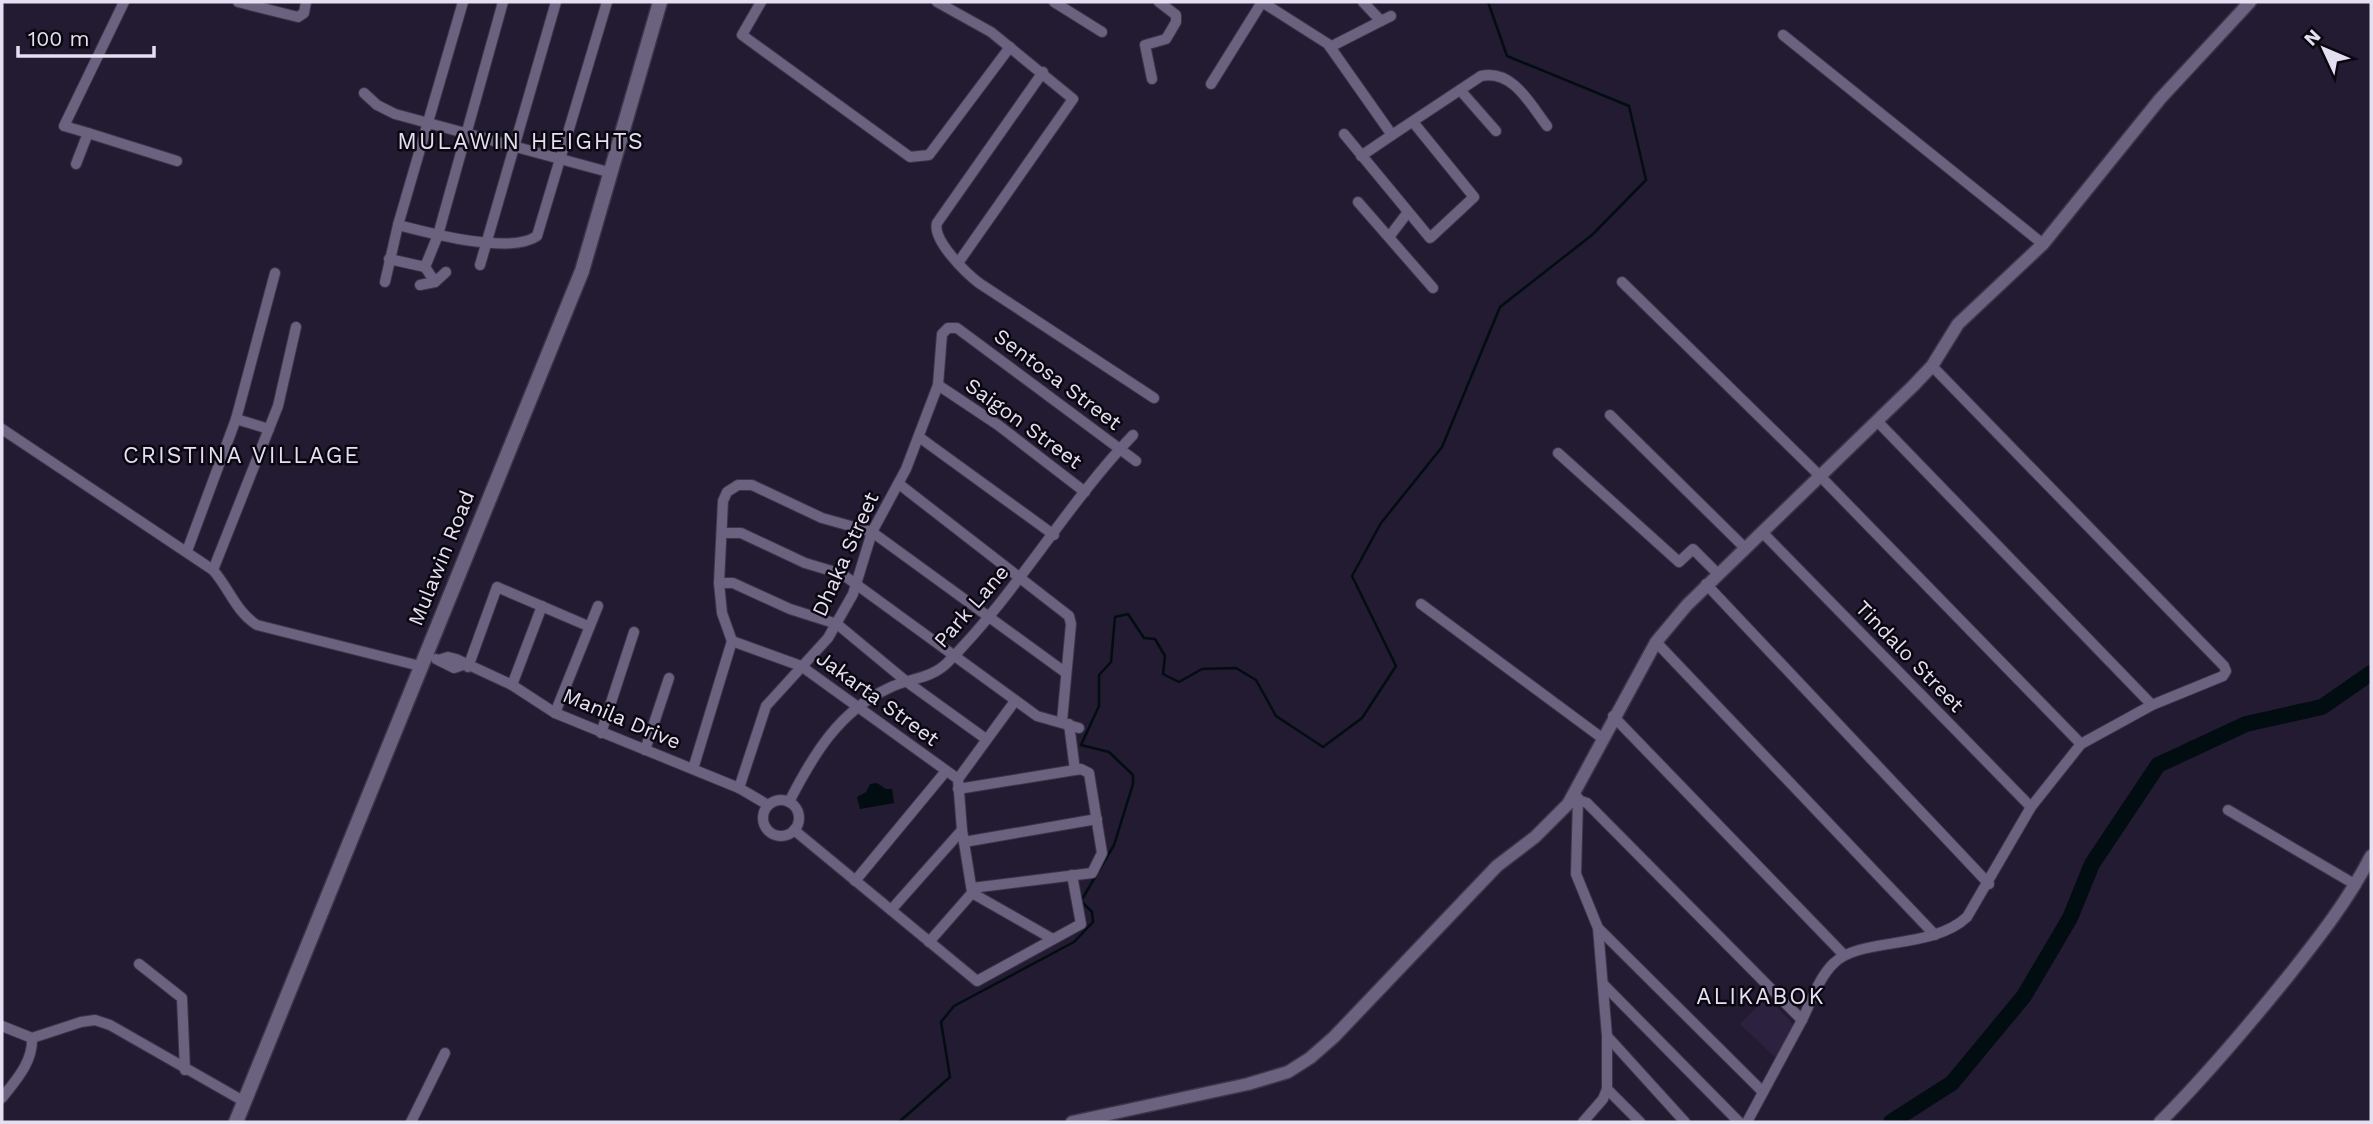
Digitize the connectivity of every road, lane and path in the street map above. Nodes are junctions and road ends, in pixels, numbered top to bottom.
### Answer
1 (124, 2) edge
2 (238, 2) edge
3 (306, 2) edge
4 (463, 2) edge
5 (503, 2) edge
6 (556, 2) edge
7 (607, 2) edge
8 (660, 2) edge
9 (761, 2) edge
10 (937, 2) edge
11 (1054, 2) edge
12 (1159, 2) edge
13 (1262, 2) edge
14 (1363, 2) edge
15 (2250, 2) edge
16 (1102, 32) dead end
17 (1783, 35) dead end
18 (1010, 47) junction
19 (1330, 47) junction
20 (1043, 72) junction
21 (1152, 79) dead end
22 (1211, 84) dead end
23 (1460, 90) junction
24 (364, 93) dead end
25 (428, 121) junction
26 (1413, 122) junction
27 (1547, 126) dead end
28 (467, 131) junction
29 (1496, 131) dead end
30 (88, 133) junction
31 (1344, 134) dead end
32 (1392, 135) junction
33 (515, 145) junction
34 (1361, 156) junction
35 (563, 158) junction
36 (177, 161) dead end
37 (76, 164) dead end
38 (612, 173) junction
39 (1358, 202) dead end
40 (1408, 212) junction
41 (398, 225) junction
42 (438, 235) junction
43 (1389, 237) junction
44 (487, 243) junction
45 (2043, 244) junction
46 (389, 259) junction
47 (958, 263) junction
48 (480, 265) dead end
49 (425, 267) junction
50 (446, 272) dead end
51 (275, 273) dead end
52 (385, 282) dead end
53 (435, 282) junction
54 (1622, 282) dead end
55 (420, 285) dead end
56 (1433, 288) dead end
57 (296, 327) dead end
58 (957, 328) joint
59 (1931, 366) junction
60 (939, 385) junction
61 (1154, 398) dead end
62 (1610, 415) dead end
63 (236, 419) junction
64 (1878, 422) junction
65 (2, 429) edge
66 (269, 429) junction
67 (1133, 435) dead end
68 (919, 437) junction
69 (1119, 449) junction
70 (1558, 453) dead end
71 (1136, 461) dead end
72 (1821, 477) junction
73 (899, 484) junction
74 (1085, 492) junction
75 (872, 532) junction
76 (1762, 532) junction
77 (722, 533) junction
78 (1054, 535) junction
79 (1744, 547) junction
80 (187, 551) junction
81 (213, 570) junction
82 (1717, 573) junction
83 (1021, 578) junction
84 (856, 582) junction
85 (719, 583) junction
86 (1706, 584) junction
87 (1421, 604) dead end
88 (542, 606) junction
89 (598, 606) dead end
90 (989, 620) junction
91 (837, 624) junction
92 (588, 626) junction
93 (634, 632) dead end
94 (732, 640) junction
95 (1656, 642) junction
96 (955, 655) junction
97 (422, 661) junction
98 (465, 666) junction
99 (801, 666) junction
100 (1066, 673) junction
101 (669, 678) dead end
102 (907, 682) junction
103 (512, 685) junction
104 (1015, 701) junction
105 (859, 705) junction
106 (2151, 705) junction
107 (555, 713) junction
108 (1614, 716) junction
109 (1070, 724) junction
110 (601, 733) junction
111 (1602, 738) junction
112 (986, 739) junction
113 (2081, 744) junction
114 (645, 750) junction
115 (693, 769) junction
116 (1075, 770) junction
117 (946, 771) junction
118 (958, 784) junction
119 (739, 788) junction
120 (1575, 798) junction
121 (789, 802) junction
122 (768, 805) junction
123 (2031, 807) junction
124 (2228, 810) dead end
125 (1097, 820) junction
126 (794, 830) junction
127 (962, 830) junction
128 (964, 842) junction
129 (2371, 856) edge
130 (1072, 876) junction
131 (855, 881) junction
132 (1989, 884) junction
133 (2356, 886) junction
134 (972, 891) junction
135 (891, 910) junction
136 (1598, 928) junction
137 (1935, 935) junction
138 (1051, 939) junction
139 (929, 942) junction
140 (1844, 955) junction
141 (139, 964) dead end
142 (1603, 984) junction
143 (1802, 1020) junction
144 (2, 1026) edge
145 (1607, 1036) junction
146 (32, 1038) junction
147 (445, 1053) dead end
148 (185, 1070) junction
149 (1607, 1088) junction
150 (1763, 1092) junction
151 (2, 1098) edge
152 (244, 1102) junction
153 (236, 1122) edge
154 (411, 1122) edge
155 (1072, 1122) edge
156 (1583, 1122) edge
157 (1640, 1122) edge
158 (1685, 1122) edge
159 (1739, 1122) edge
160 (1747, 1122) edge
161 (2160, 1122) edge

1 - 30 street
2 - 3 street
4 - 25 street
5 - 28 street
6 - 33 street
7 - 35 street
8 - 38 main road, Mulawin Road
9 - 18 street
10 - 18 street
11 - 16 street
12 - 21 street
13 - 19 street
13 - 22 street
14 - 19 street
15 - 45 street
17 - 45 street
18 - 20 street
19 - 32 street
20 - 47 street
20 - 47 street
23 - 26 street
23 - 27 street
23 - 29 street
24 - 25 street
25 - 28 street
25 - 41 street
26 - 32 street
26 - 40 street
28 - 33 street
28 - 42 street
30 - 36 street
30 - 37 street
31 - 34 street
32 - 34 street
33 - 35 street
33 - 44 street
34 - 40 street
35 - 38 street
35 - 44 street
38 - 97 main road, Mulawin Road
39 - 43 street
40 - 43 street
41 - 42 street
41 - 46 street
42 - 44 street
42 - 49 street
43 - 56 street
44 - 48 street
45 - 59 street
46 - 49 street
46 - 52 street
47 - 61 street
49 - 53 street
50 - 53 street
51 - 63 street
53 - 55 street
54 - 72 street
57 - 66 street
58 - 60 street, Dhaka Street
58 - 69 street, Sentosa Street
59 - 64 street
59 - 106 street
60 - 68 street, Dhaka Street
60 - 74 street, Saigon Street
62 - 79 street
63 - 66 street
63 - 80 street
64 - 72 street
64 - 106 street
65 - 80 street, Manila Drive
66 - 81 street
67 - 69 street, Park Lane
68 - 73 street, Dhaka Street
68 - 78 street
69 - 71 street, Sentosa Street
69 - 74 street, Park Lane
70 - 82 street
72 - 76 street
72 - 113 street
73 - 75 street, Dhaka Street
73 - 83 street
74 - 78 street, Park Lane
75 - 77 street
75 - 84 street, Dhaka Street
75 - 90 street
76 - 79 street
76 - 123 street, Tindalo Street
77 - 84 street
77 - 85 street
78 - 83 street, Park Lane
79 - 82 street
80 - 81 street, Manila Drive
81 - 97 street, Manila Drive
82 - 86 street
83 - 90 street, Park Lane
83 - 100 street
84 - 91 street, Dhaka Street
84 - 96 street
85 - 91 street
85 - 94 street
86 - 95 street
86 - 132 street
87 - 111 street
88 - 92 street
88 - 98 street
88 - 103 street
89 - 92 street
90 - 96 street, Park Lane
90 - 100 street
91 - 99 street, Dhaka Street
91 - 102 street
92 - 107 street
93 - 110 street
94 - 99 street, Jakarta Street
94 - 115 street
95 - 108 street
95 - 137 street
96 - 102 street, Park Lane
96 - 104 street
97 - 98 street, Manila Drive
97 - 152 main road, Mulawin Road
98 - 103 street, Manila Drive
99 - 105 street, Jakarta Street
99 - 119 street, Dhaka Street
100 - 109 street
101 - 114 street
102 - 105 street, Park Lane
102 - 112 street
103 - 107 street, Manila Drive
104 - 109 street
104 - 112 street
105 - 117 street, Jakarta Street
105 - 121 street, Park Lane
106 - 113 street
107 - 110 street, Manila Drive
108 - 111 street
108 - 140 street
109 - 116 street
110 - 114 street, Manila Drive
111 - 120 street
112 - 118 street
113 - 123 street
114 - 115 street, Manila Drive
115 - 119 street, Manila Drive
116 - 118 street
116 - 125 street
117 - 118 street, Jakarta Street
117 - 131 street
118 - 127 street
119 - 122 street, Manila Drive
120 - 136 street
120 - 143 street
120 - 155 street
121 - 122 street
121 - 126 street
122 - 126 street
123 - 132 street
124 - 133 street
125 - 128 street
125 - 130 street
126 - 131 street
127 - 128 street
127 - 135 street
128 - 134 street
129 - 133 street
130 - 134 street
130 - 138 street
131 - 135 street
132 - 137 street
133 - 161 street
134 - 138 street
134 - 139 street
135 - 139 street
136 - 142 street
136 - 150 street
137 - 140 street
138 - 139 street
140 - 143 street
141 - 148 street
142 - 145 street
142 - 159 street
143 - 150 street
144 - 146 street
145 - 149 street
145 - 158 street
146 - 148 street
146 - 151 street
147 - 154 street
148 - 152 street
149 - 156 street
149 - 157 street
150 - 160 street
152 - 153 main road, Mulawin Road

